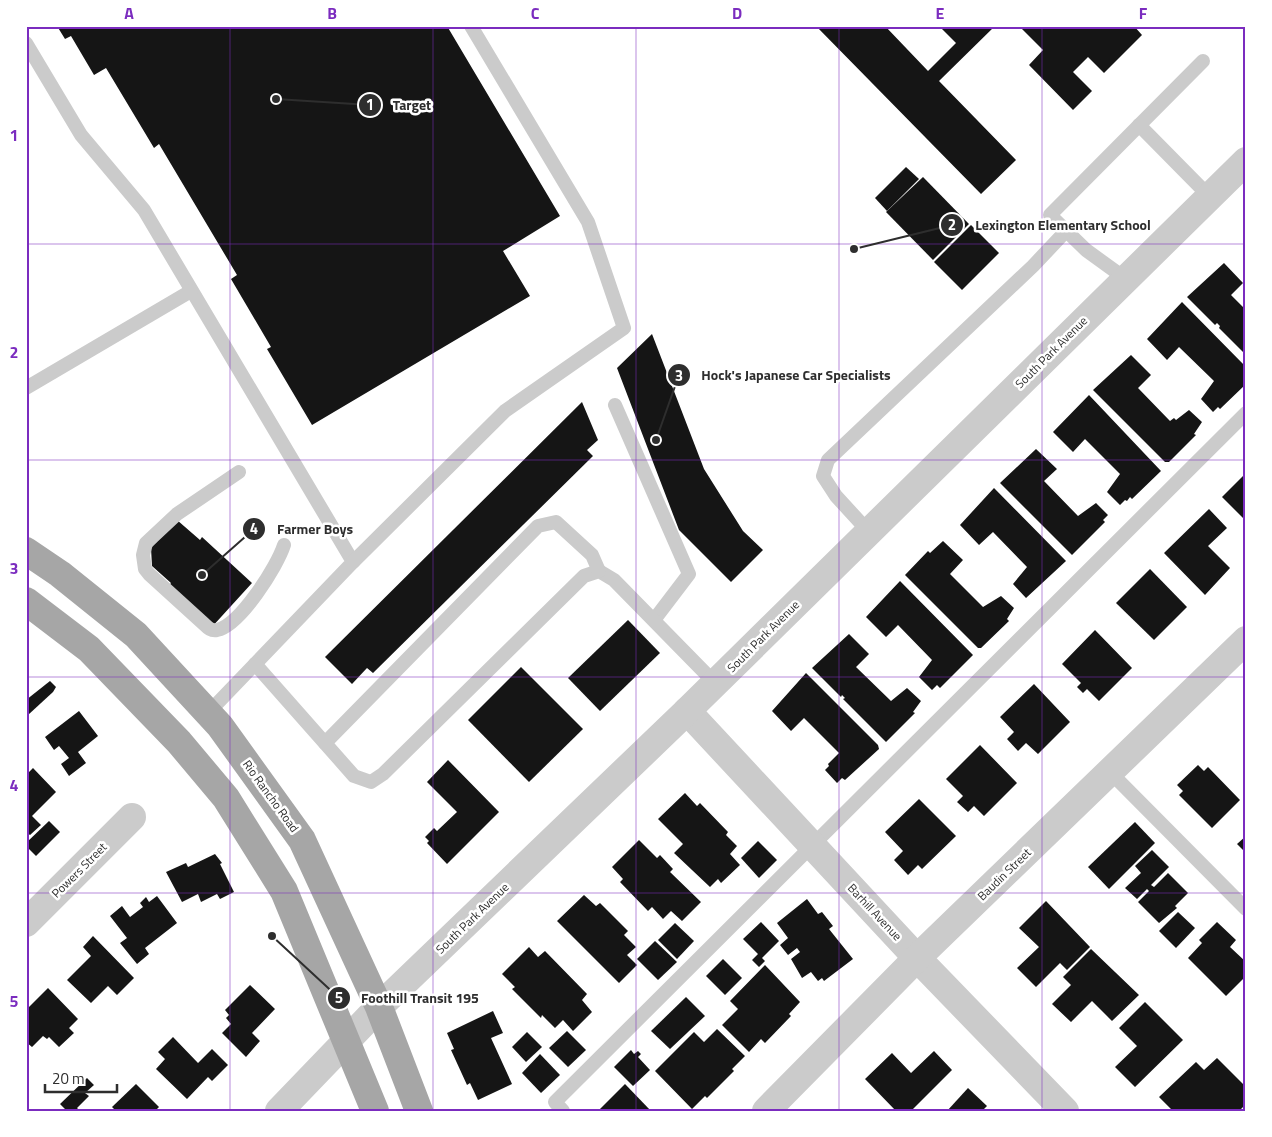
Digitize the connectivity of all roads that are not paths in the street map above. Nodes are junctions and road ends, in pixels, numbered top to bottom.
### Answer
1 (471, 26) edge
2 (26, 43) edge
3 (1203, 61) dead end
4 (1139, 125) junction
5 (1246, 161) edge
6 (1210, 196) junction
7 (1066, 231) junction
8 (1126, 279) junction
9 (191, 291) junction
10 (26, 388) edge
11 (615, 405) dead end
12 (1246, 413) edge
13 (239, 472) dead end
14 (869, 532) junction
15 (284, 545) dead end
16 (26, 551) edge
17 (353, 562) junction
18 (598, 571) junction
19 (26, 601) edge
20 (654, 620) junction
21 (1246, 640) edge
22 (255, 664) junction
23 (715, 683) junction
24 (687, 711) junction
25 (208, 713) junction
26 (179, 742) junction
27 (325, 743) junction
28 (1110, 772) junction
29 (132, 817) dead end
30 (812, 846) junction
31 (1246, 908) edge
32 (26, 923) edge
33 (917, 958) junction
34 (380, 1007) junction
35 (347, 1041) junction
36 (278, 1111) edge
37 (375, 1111) edge
38 (419, 1111) edge
39 (564, 1111) edge
40 (766, 1111) edge
41 (1065, 1111) edge

1 - 17 lane
2 - 9 lane
3 - 4 lane
4 - 6 lane
4 - 7 lane
5 - 6 street, South Park Avenue
6 - 8 street, South Park Avenue
7 - 8 lane
7 - 14 lane
8 - 14 street, South Park Avenue
9 - 10 lane
9 - 17 lane
11 - 20 lane
12 - 30 lane
13 - 15 lane
14 - 23 street, South Park Avenue
16 - 25 main road, Rio Rancho Road
17 - 22 lane
18 - 20 lane
18 - 27 lane
18 - 27 lane
19 - 26 main road
20 - 23 lane
21 - 28 street, Baudin Street
22 - 25 lane
22 - 27 lane
23 - 24 street, South Park Avenue
24 - 30 street, Barhill Avenue
24 - 34 street, South Park Avenue
25 - 26 main road
25 - 34 main road, Rio Rancho Road
26 - 35 main road
28 - 31 lane
28 - 33 street, Baudin Street
29 - 32 street, Powers Street
30 - 33 street, Barhill Avenue
30 - 39 lane
33 - 40 street, Baudin Street
33 - 41 street, Barhill Avenue
34 - 35 street, South Park Avenue
34 - 38 main road, Rio Rancho Road
35 - 36 street, South Park Avenue
35 - 37 main road

